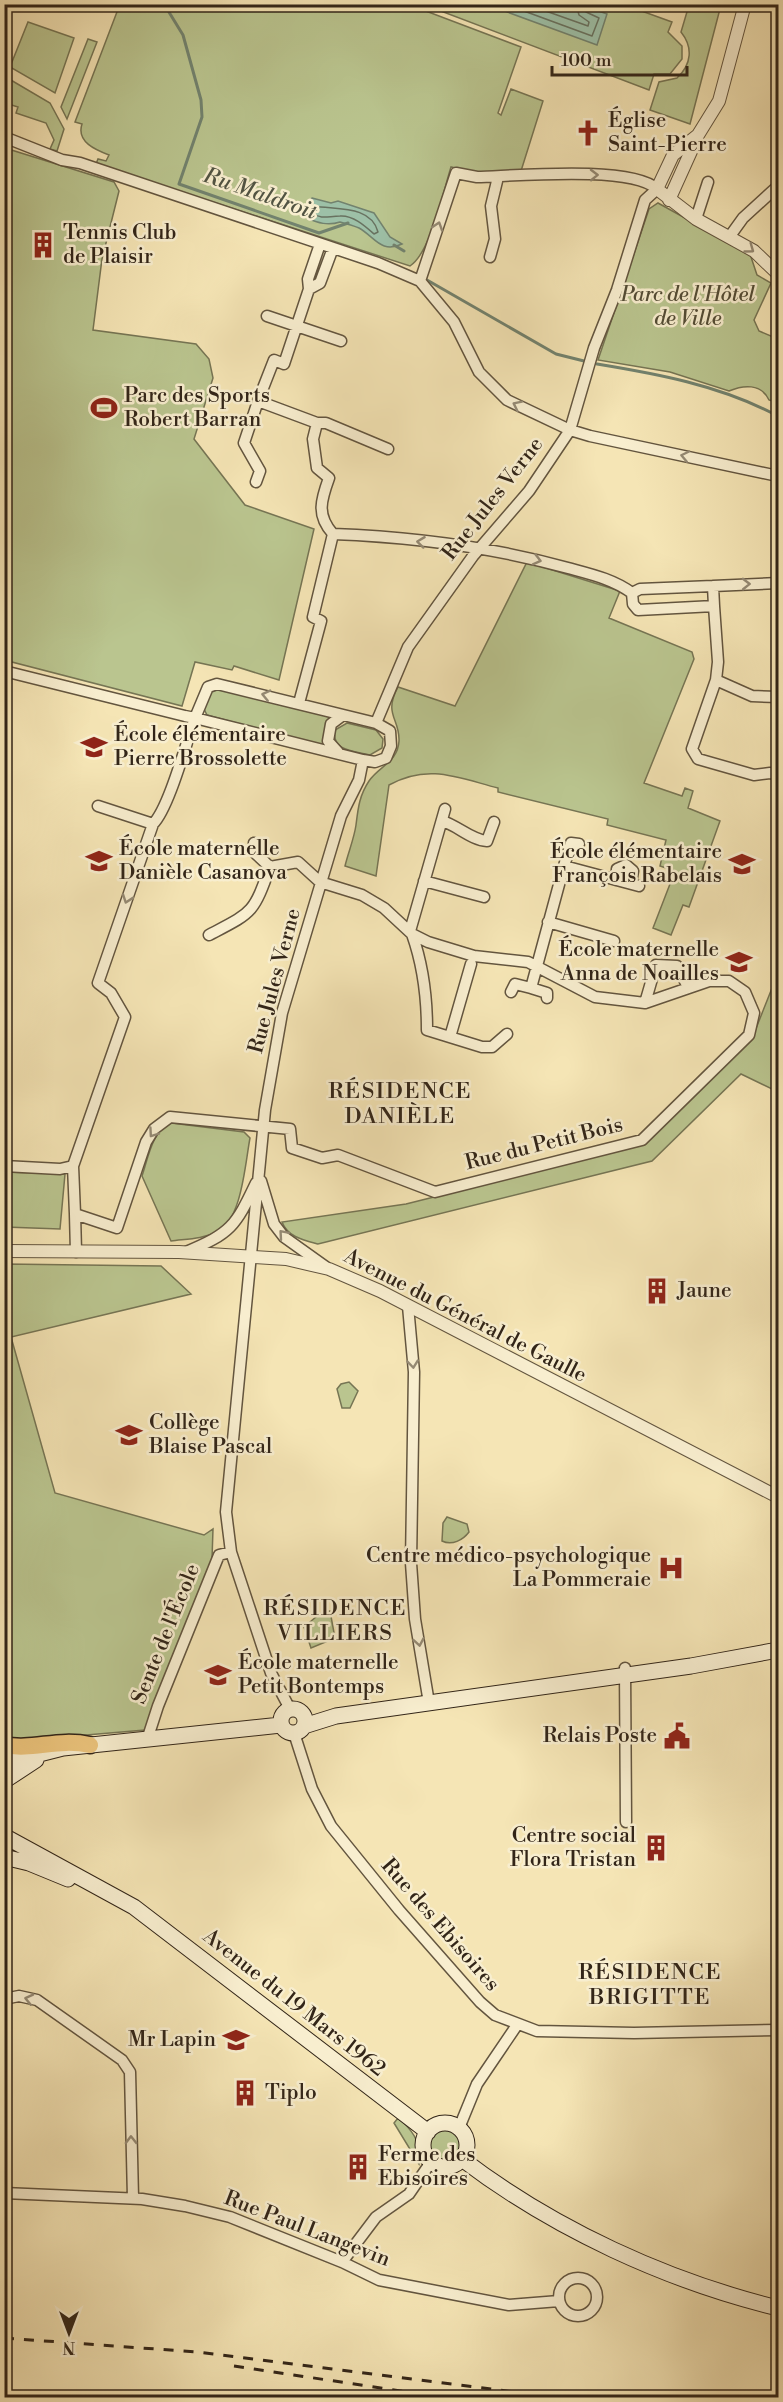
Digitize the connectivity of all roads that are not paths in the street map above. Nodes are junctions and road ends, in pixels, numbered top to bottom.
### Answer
1 (745, 4) edge
2 (698, 135) junction
3 (4, 137) edge
4 (498, 177) junction
5 (708, 182) dead end
6 (778, 186) edge
7 (657, 189) junction
8 (669, 200) junction
9 (696, 219) junction
10 (730, 236) junction
11 (320, 244) junction
12 (333, 248) junction
13 (490, 257) dead end
14 (778, 274) edge
15 (420, 281) junction
16 (309, 289) junction
17 (267, 316) dead end
18 (296, 327) junction
19 (340, 341) dead end
20 (258, 401) junction
21 (317, 423) junction
22 (570, 430) junction
23 (388, 448) dead end
24 (778, 476) edge
25 (256, 482) dead end
26 (333, 534) junction
27 (479, 549) junction
28 (778, 583) edge
29 (713, 586) junction
30 (632, 593) junction
31 (714, 606) junction
32 (4, 671) edge
33 (716, 680) junction
34 (778, 697) edge
35 (299, 703) junction
36 (343, 715) junction
37 (195, 718) junction
38 (376, 723) junction
39 (339, 753) junction
40 (363, 760) junction
41 (778, 775) edge
42 (98, 806) dead end
43 (494, 822) dead end
44 (153, 824) junction
45 (254, 843) dead end
46 (579, 844) dead end
47 (564, 866) junction
48 (270, 867) junction
49 (616, 880) junction
50 (424, 881) junction
51 (320, 882) junction
52 (484, 897) dead end
53 (548, 922) junction
54 (411, 932) junction
55 (209, 935) dead end
56 (615, 941) dead end
57 (428, 942) junction
58 (420, 957) junction
59 (471, 964) dead end
60 (536, 965) junction
61 (688, 987) junction
62 (531, 988) junction
63 (512, 992) dead end
64 (547, 998) dead end
65 (645, 1003) junction
66 (507, 1034) dead end
67 (450, 1037) junction
68 (264, 1127) junction
69 (4, 1166) edge
70 (73, 1166) junction
71 (260, 1175) junction
72 (75, 1214) junction
73 (4, 1251) edge
74 (76, 1252) junction
75 (186, 1252) junction
76 (252, 1256) junction
77 (329, 1269) junction
78 (408, 1306) junction
79 (778, 1497) edge
80 (231, 1552) junction
81 (778, 1644) edge
82 (778, 1650) edge
83 (625, 1672) junction
84 (429, 1703) junction
85 (295, 1722) junction
86 (147, 1740) junction
87 (4, 1745) edge
88 (90, 1745) junction
89 (44, 1755) junction
90 (4, 1763) edge
91 (4, 1781) edge
92 (627, 1822) dead end
93 (4, 1836) edge
94 (4, 1857) edge
95 (134, 1907) junction
96 (4, 1999) edge
97 (517, 2025) junction
98 (778, 2030) edge
99 (459, 2128) junction
100 (428, 2132) junction
101 (462, 2159) junction
102 (431, 2162) junction
103 (4, 2193) edge
104 (132, 2198) junction
105 (342, 2262) junction
106 (559, 2301) dead end
107 (778, 2308) edge

1 - 2 street
2 - 7 street
2 - 8 street
3 - 11 street
4 -> 7 street
4 - 13 street
15 -> 4 street
5 - 9 street
6 - 10 street
7 - 8 street
7 - 22 street, Rue Jules Verne
8 - 9 street
9 - 10 street
10 -> 14 street
11 - 12 street
11 - 16 street
12 - 15 street
12 - 16 street
22 -> 15 street
16 - 18 street
17 - 18 street
18 - 19 street
18 - 20 street
20 - 21 street
20 - 25 street
21 - 23 street
21 - 26 street
24 -> 22 street
22 - 27 street, Rue Jules Verne
27 -> 26 street
26 - 35 street
27 -> 30 street
27 - 38 street, Rue Jules Verne
29 -> 28 street
29 - 30 street
29 - 31 street
30 - 31 street
31 - 33 street
32 - 37 street
33 - 34 street
33 - 41 street
35 - 36 street
35 -> 37 street
36 - 38 street
36 - 39 street
37 - 39 street
37 - 44 street
38 - 40 street
39 - 40 street
40 - 51 street, Rue Jules Verne
42 - 44 street
43 - 50 street
44 -> 70 street
45 - 48 street
46 - 47 street
47 - 49 street
47 - 53 street
48 - 51 street
48 - 55 street
49 - 49 street
50 - 52 street
50 - 54 street
51 - 54 street, Rue du Petit Bois
51 - 68 street, Rue Jules Verne
53 - 56 street
53 - 60 street
54 - 57 street, Rue du Petit Bois
54 - 58 street
57 - 58 street
57 - 60 street, Rue du Petit Bois
58 - 67 street
59 - 67 street
60 - 62 street
60 - 65 street, Rue du Petit Bois
61 - 65 street, Rue du Petit Bois
61 - 65 street
61 - 68 street, Rue du Petit Bois
62 - 63 street
62 - 64 street
66 - 67 street
68 - 71 street, Rue Jules Verne
68 -> 72 street
69 - 70 street
70 - 72 street
71 - 75 street
71 - 76 street, Rue Jules Verne
77 -> 71 street
72 - 74 street
73 - 74 street, Avenue du Général de Gaulle
74 - 75 street, Avenue du Général de Gaulle
75 - 76 street, Avenue du Général de Gaulle
76 - 77 street, Avenue du Général de Gaulle
76 - 80 street, Rue Jules Verne
77 - 78 street, Avenue du Général de Gaulle
78 - 79 street, Avenue du Général de Gaulle
78 -> 84 street
80 - 85 street, Rue des Ebisoires
80 - 86 street, Sente de l'École
81 - 83 main road
82 - 83 main road
83 - 84 main road
83 - 92 street
84 - 85 main road
85 - 86 main road
85 - 97 street, Rue des Ebisoires
86 - 88 main road
87 - 88 main road
88 - 89 main road
89 - 90 main road
89 - 91 main road
93 - 95 main road, Avenue du 19 Mars 1962
94 - 95 main road, Avenue du 19 Mars 1962
95 - 100 main road, Avenue du 19 Mars 1962
104 -> 96 street
97 - 98 street, Rue des Ebisoires
97 - 99 street
99 - 100 main road
99 - 101 main road
100 - 102 main road
101 - 102 main road
101 - 107 main road
102 - 105 street
103 - 104 street, Rue Paul Langevin
104 - 105 street, Rue Paul Langevin
105 - 106 street, Rue Paul Langevin

